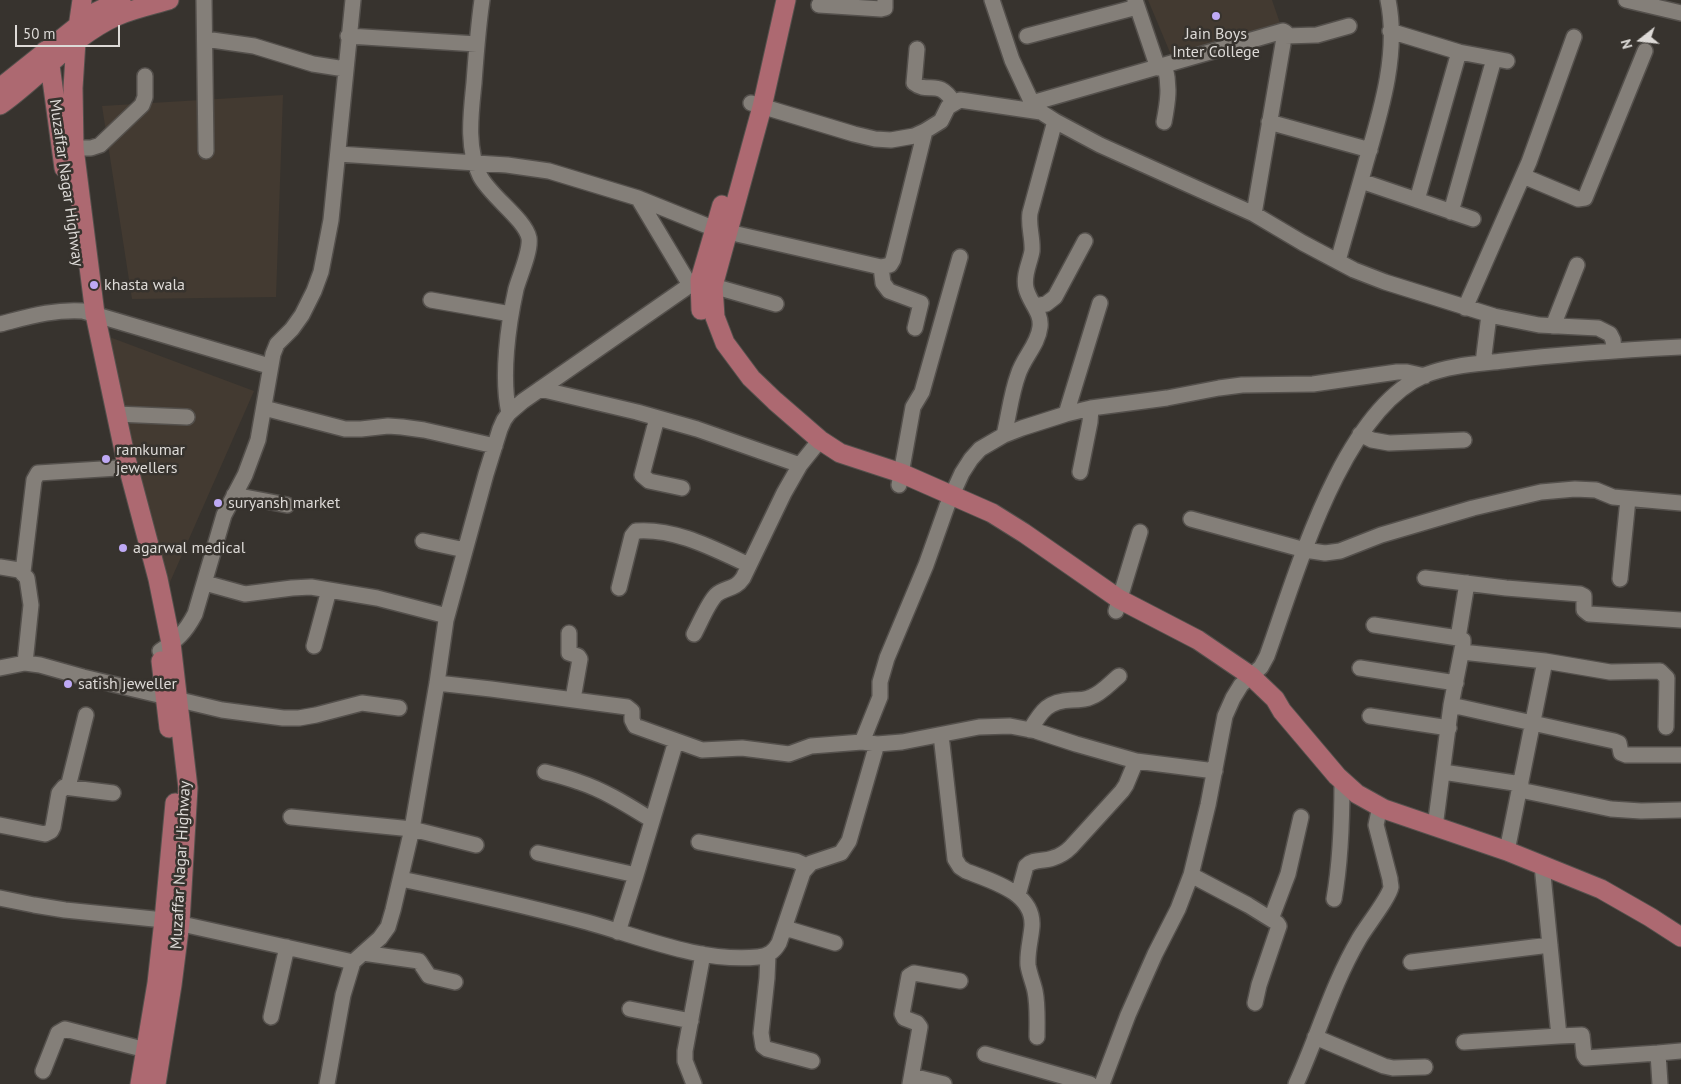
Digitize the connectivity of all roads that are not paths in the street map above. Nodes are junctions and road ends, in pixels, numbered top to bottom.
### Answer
1 (82, 0) edge
2 (121, 0) edge
3 (169, 0) edge
4 (204, 0) edge
5 (353, 0) edge
6 (482, 0) edge
7 (773, 0) edge
8 (786, 0) edge
9 (885, 0) edge
10 (992, 0) edge
11 (1388, 0) edge
12 (1626, 0) edge
13 (1136, 4) edge
14 (819, 5) dead end
15 (1681, 13) edge
16 (1349, 26) dead end
17 (1390, 31) junction
18 (77, 33) junction
19 (348, 36) junction
20 (1027, 36) dead end
21 (1286, 36) junction
22 (1574, 37) dead end
23 (204, 39) junction
24 (477, 44) junction
25 (917, 50) dead end
26 (1645, 51) dead end
27 (1458, 52) junction
28 (48, 58) junction
29 (1162, 67) junction
30 (345, 69) junction
31 (145, 76) dead end
32 (0, 88) edge
33 (954, 103) junction
34 (0, 105) edge
35 (756, 105) junction
36 (1036, 108) junction
37 (1056, 121) junction
38 (1164, 122) dead end
39 (1269, 122) junction
40 (925, 131) junction
41 (74, 148) junction
42 (1370, 150) junction
43 (206, 151) dead end
44 (338, 154) junction
45 (475, 163) junction
46 (1523, 176) junction
47 (1361, 181) junction
48 (638, 198) junction
49 (1417, 200) junction
50 (1451, 212) junction
51 (1254, 214) junction
52 (1473, 219) dead end
53 (721, 231) junction
54 (1085, 241) dead end
55 (960, 257) dead end
56 (1338, 261) junction
57 (1577, 265) dead end
58 (881, 267) junction
59 (705, 282) junction
60 (431, 300) dead end
61 (1100, 303) dead end
62 (776, 304) dead end
63 (1035, 306) junction
64 (1466, 308) junction
65 (89, 312) junction
66 (512, 314) junction
67 (1489, 315) junction
68 (0, 324) edge
69 (1553, 326) junction
70 (915, 328) dead end
71 (1681, 346) edge
72 (1614, 350) junction
73 (1483, 364) junction
74 (270, 366) junction
75 (1424, 376) junction
76 (540, 389) junction
77 (264, 408) junction
78 (1091, 408) junction
79 (509, 413) junction
80 (116, 414) junction
81 (1066, 414) junction
82 (187, 417) dead end
83 (657, 418) junction
84 (1360, 434) junction
85 (1004, 435) junction
86 (1464, 440) dead end
87 (817, 444) junction
88 (495, 446) junction
89 (800, 465) junction
90 (118, 468) junction
91 (1080, 472) dead end
92 (900, 479) junction
93 (682, 488) dead end
94 (234, 495) junction
95 (1628, 499) junction
96 (949, 500) junction
97 (1681, 503) edge
98 (288, 505) dead end
99 (1192, 519) dead end
100 (1140, 532) dead end
101 (423, 541) dead end
102 (465, 550) junction
103 (1305, 550) junction
104 (749, 565) junction
105 (0, 567) edge
106 (22, 572) junction
107 (1425, 578) dead end
108 (1620, 579) dead end
109 (205, 583) junction
110 (1467, 583) junction
111 (619, 588) dead end
112 (329, 590) junction
113 (1118, 605) junction
114 (447, 616) junction
115 (1681, 620) edge
116 (1374, 625) dead end
117 (569, 634) dead end
118 (694, 634) dead end
119 (1460, 645) junction
120 (314, 646) dead end
121 (166, 647) junction
122 (1545, 661) junction
123 (25, 663) junction
124 (0, 668) edge
125 (1360, 668) dead end
126 (1119, 676) dead end
127 (1246, 680) junction
128 (437, 683) junction
129 (1456, 683) junction
130 (171, 696) junction
131 (573, 699) junction
132 (1451, 705) junction
133 (400, 708) dead end
134 (86, 715) dead end
135 (1370, 716) dead end
136 (1533, 723) junction
137 (1666, 727) dead end
138 (1448, 728) junction
139 (1030, 730) junction
140 (941, 735) junction
141 (676, 741) junction
142 (870, 743) junction
143 (1681, 755) edge
144 (1136, 761) junction
145 (1215, 771) junction
146 (545, 772) dead end
147 (1443, 772) junction
148 (1342, 781) junction
149 (68, 787) junction
150 (1520, 787) junction
151 (113, 793) dead end
152 (1380, 806) junction
153 (1681, 810) edge
154 (291, 817) dead end
155 (1300, 817) dead end
156 (652, 820) junction
157 (0, 825) edge
158 (1436, 827) junction
159 (412, 829) junction
160 (699, 842) dead end
161 (476, 845) dead end
162 (1507, 851) junction
163 (538, 853) dead end
164 (1542, 865) junction
165 (807, 866) junction
166 (636, 875) junction
167 (1191, 875) junction
168 (402, 879) junction
169 (1018, 895) junction
170 (0, 898) edge
171 (1334, 899) dead end
172 (1271, 919) junction
173 (172, 921) junction
174 (784, 928) junction
175 (618, 932) junction
176 (1681, 938) edge
177 (835, 943) dead end
178 (1550, 945) junction
179 (287, 946) junction
180 (703, 954) junction
181 (768, 955) junction
182 (358, 957) junction
183 (1411, 962) dead end
184 (960, 981) dead end
185 (455, 982) dead end
186 (1255, 1003) dead end
187 (630, 1009) dead end
188 (271, 1016) dead end
189 (691, 1021) junction
190 (1559, 1036) junction
191 (1037, 1037) dead end
192 (1315, 1037) junction
193 (1464, 1042) dead end
194 (146, 1050) junction
195 (1681, 1051) edge
196 (1658, 1053) junction
197 (985, 1054) dead end
198 (812, 1061) dead end
199 (1425, 1067) dead end
200 (43, 1071) dead end
201 (911, 1080) edge
202 (140, 1084) edge
203 (156, 1084) edge
204 (327, 1084) edge
205 (694, 1084) edge
206 (944, 1084) edge
207 (1090, 1084) edge
208 (1102, 1084) edge
209 (1296, 1084) edge
210 (1660, 1084) edge

1 - 18 main road, Muzaffar Nagar Highway
2 - 18 main road
3 - 18 main road
4 - 23 street
5 - 19 street
6 - 24 street
7 - 35 main road
8 - 35 main road
9 - 14 street
10 - 36 street
11 - 17 street
12 - 15 street
13 - 20 street
13 - 29 street
16 - 21 street
17 - 27 street
17 - 42 street
18 - 28 main road
18 - 41 main road, Muzaffar Nagar Highway
19 - 24 street
19 - 30 street
21 - 29 street
21 - 39 street
22 - 46 street
23 - 30 street
23 - 43 street
24 - 45 street
25 - 33 street
26 - 46 street
27 - 49 street
27 - 50 street
28 - 32 main road
28 - 34 main road
28 - 65 main road, Muzaffar Nagar Highway
29 - 36 street
29 - 38 street
30 - 44 street
31 - 41 street
33 - 36 street
33 - 40 street
35 - 40 street
35 - 53 main road
36 - 37 street
37 - 51 street
37 - 63 street
39 - 42 street
39 - 51 street
40 - 58 street
41 - 65 main road, Muzaffar Nagar Highway
42 - 47 street
44 - 45 street
44 - 74 street
45 - 48 street
45 - 66 street
46 - 64 street
47 - 49 street
47 - 56 street
48 - 53 street
48 - 59 street
49 - 50 street
50 - 52 street
51 - 56 street
53 - 58 street
53 - 59 main road
54 - 63 street
55 - 92 street
56 - 64 street
57 - 69 street
58 - 70 street
59 - 62 street
59 - 76 street
59 - 87 main road
60 - 66 street
61 - 81 street
63 - 85 street
64 - 67 street
65 - 68 street
65 - 74 street
65 - 80 main road, Muzaffar Nagar Highway
65 - 90 main road, Muzaffar Nagar Highway
66 - 79 street
67 - 69 street
67 - 73 street
69 - 72 street
71 - 72 street
72 - 73 street
73 - 75 street
74 - 77 street
75 - 78 street
75 - 84 street
76 - 79 street
76 - 83 street
77 - 88 street
77 - 94 street
78 - 81 street
78 - 91 street
79 - 88 street
80 - 82 street
80 - 121 main road, Muzaffar Nagar Highway
81 - 85 street
83 - 89 street
83 - 93 street
84 - 86 street
84 - 103 street
85 - 96 street
87 - 89 street
87 - 92 main road
88 - 102 street
89 - 104 street
90 - 106 street
90 - 121 main road, Muzaffar Nagar Highway
92 - 96 main road
94 - 98 street
94 - 109 street
95 - 97 street
95 - 103 street
95 - 108 street
96 - 113 main road
96 - 142 street
99 - 103 street
100 - 113 street
101 - 102 street
102 - 114 street
103 - 127 street
104 - 111 street
104 - 118 street
105 - 106 street
106 - 123 street
107 - 110 street
109 - 112 street
109 - 121 street
110 - 115 street
110 - 119 street
112 - 114 street
112 - 120 street
113 - 127 main road
114 - 128 street
116 - 119 street
117 - 131 street
119 - 122 street
119 - 129 street
121 - 130 main road, Muzaffar Nagar Highway
122 - 136 street
122 - 137 street
123 - 124 street
123 - 130 street
125 - 129 street
126 - 139 street
127 - 145 street
127 - 148 main road
128 - 131 street
128 - 159 street
129 - 132 street
130 - 133 street
130 - 173 main road, Muzaffar Nagar Highway
131 - 141 street
132 - 136 street
132 - 138 street
134 - 149 street
135 - 138 street
136 - 143 street
136 - 150 street
138 - 147 street
139 - 140 street
139 - 144 street
140 - 142 street
140 - 169 street
141 - 142 street
141 - 156 street
142 - 165 street
144 - 145 street
144 - 169 street
145 - 167 street
146 - 156 street
147 - 150 street
147 - 158 street
148 - 152 main road
148 - 171 street
149 - 151 street
149 - 157 street
150 - 153 street
150 - 162 street
152 - 158 main road
152 - 192 street
154 - 159 street
155 - 172 street
156 - 166 street
158 - 162 main road
159 - 161 street
159 - 168 street
160 - 165 street
162 - 164 main road
163 - 166 street
164 - 176 main road
164 - 178 street
165 - 174 street
166 - 175 street
167 - 172 street
167 - 208 street
168 - 175 street
168 - 182 street
169 - 191 street
170 - 173 street
172 - 186 street
173 - 179 street
173 - 194 main road, Muzaffar Nagar Highway
173 - 203 main road, Muzaffar Nagar Highway
174 - 177 street
174 - 181 street
175 - 180 street
178 - 183 street
178 - 190 street
179 - 182 street
179 - 188 street
180 - 181 street
180 - 189 street
181 - 198 street
182 - 185 street
182 - 204 street
184 - 201 street
187 - 189 street
189 - 205 street
190 - 193 street
190 - 196 street
192 - 199 street
192 - 209 street
194 - 200 street
194 - 202 main road, Muzaffar Nagar Highway
195 - 196 street
196 - 210 street
197 - 207 street
201 - 206 street

